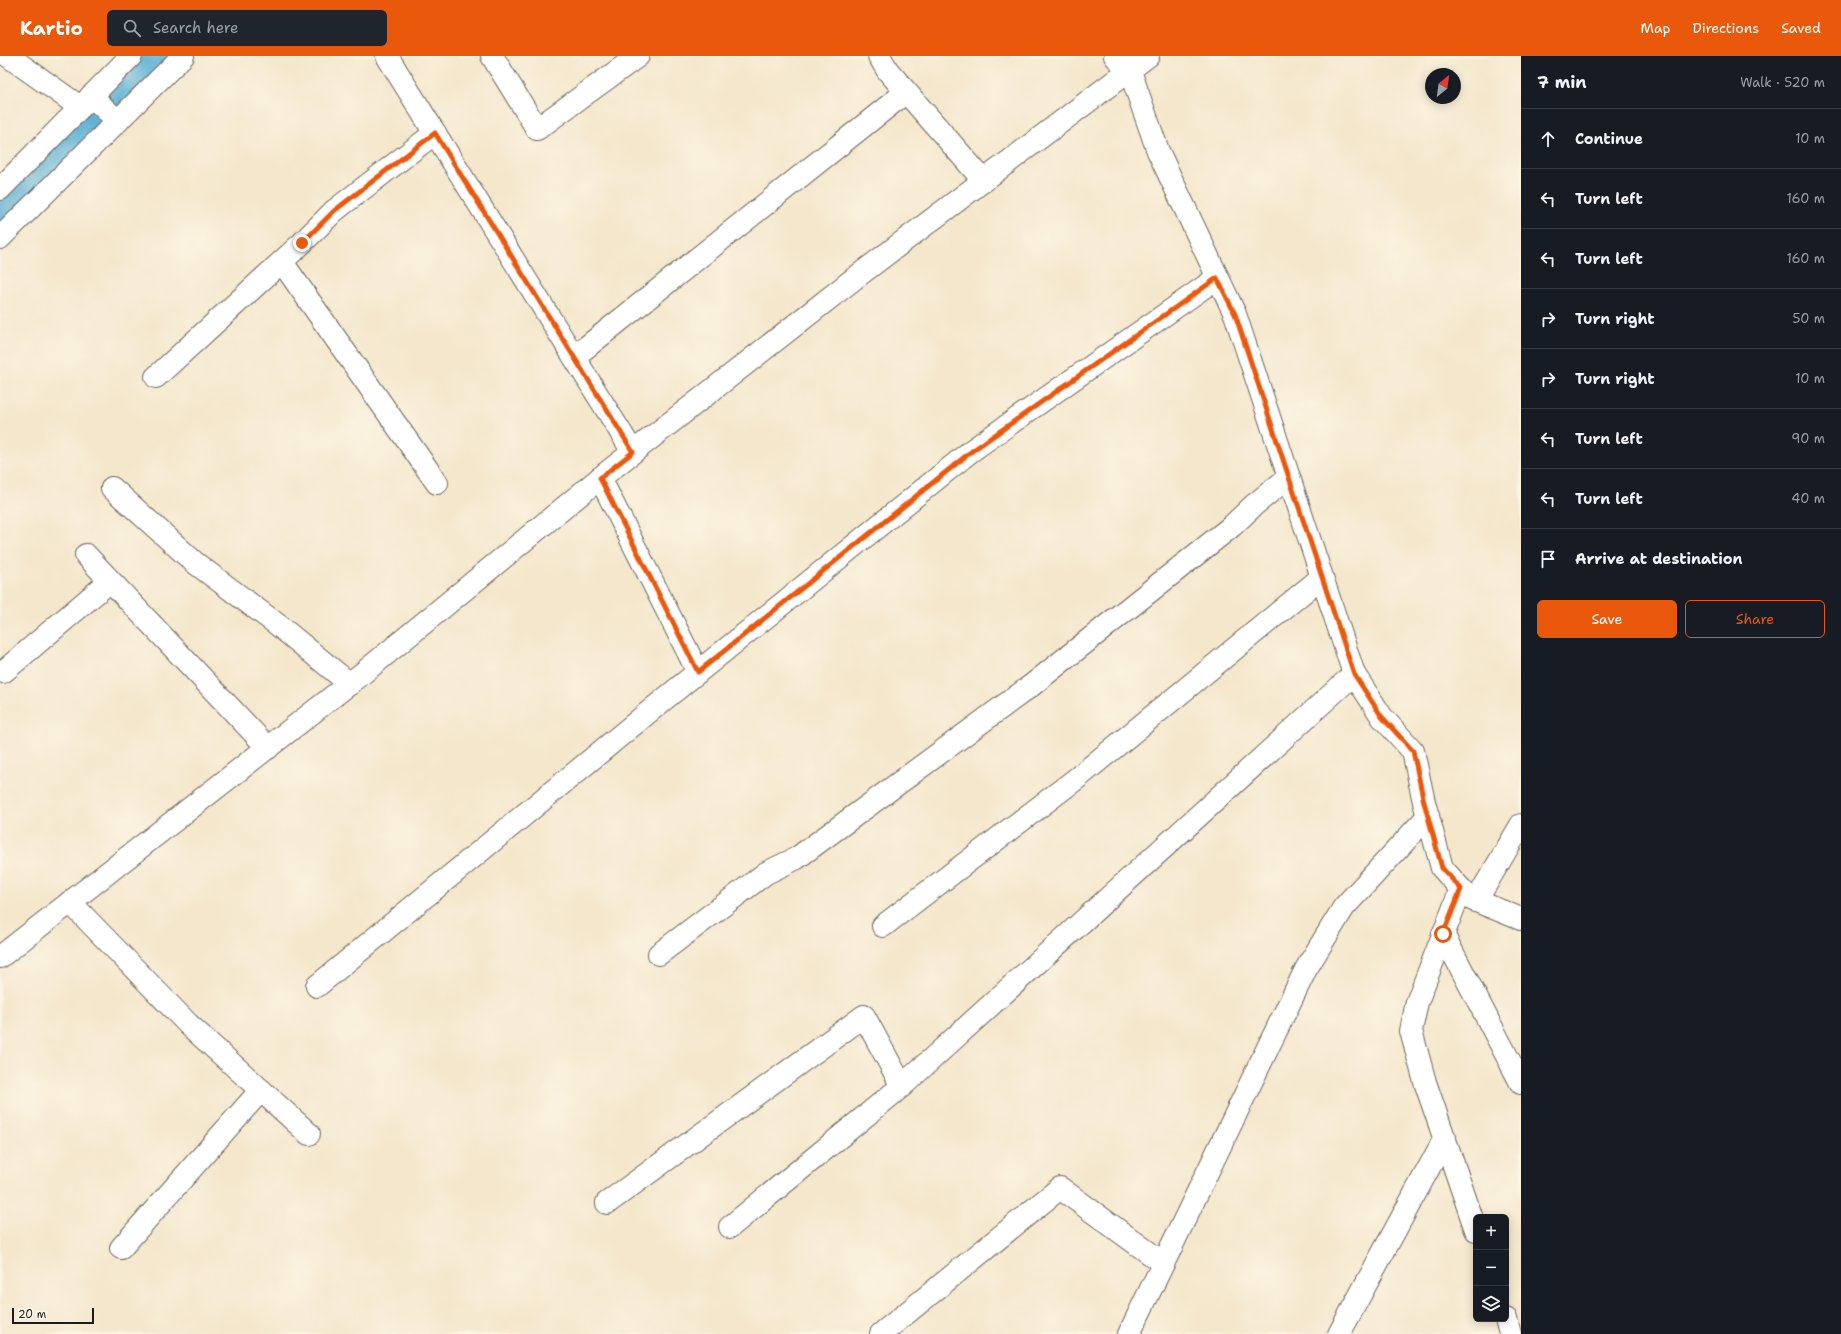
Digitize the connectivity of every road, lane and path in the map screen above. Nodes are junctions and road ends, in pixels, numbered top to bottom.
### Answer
1 (8, 56) edge
2 (131, 56) edge
3 (184, 56) edge
4 (387, 56) edge
5 (492, 56) edge
6 (638, 56) edge
7 (879, 56) edge
8 (1148, 56) edge
9 (1123, 63) edge
10 (906, 92) junction
11 (99, 108) junction
12 (435, 133) junction
13 (984, 181) junction
14 (0, 189) edge
15 (0, 238) edge
16 (282, 262) junction
17 (1217, 278) junction
18 (574, 357) junction
19 (156, 377) dead end
20 (633, 452) junction
21 (1289, 477) junction
22 (600, 478) junction
23 (437, 483) dead end
24 (112, 488) dead end
25 (86, 556) dead end
26 (1322, 577) junction
27 (110, 581) junction
28 (3, 672) dead end
29 (698, 672) junction
30 (1354, 674) junction
31 (350, 684) junction
32 (268, 748) junction
33 (1428, 816) junction
34 (1521, 825) edge
35 (1468, 895) junction
36 (70, 902) junction
37 (1521, 919) edge
38 (883, 926) dead end
39 (1443, 934) junction
40 (660, 954) dead end
41 (0, 957) edge
42 (317, 986) dead end
43 (1521, 1084) edge
44 (902, 1086) junction
45 (261, 1090) junction
46 (309, 1134) dead end
47 (1445, 1138) junction
48 (607, 1203) dead end
49 (1473, 1221) edge
50 (730, 1227) dead end
51 (121, 1248) dead end
52 (1163, 1263) junction
53 (1507, 1322) edge
54 (881, 1334) edge
55 (1129, 1334) edge
56 (1339, 1334) edge
57 (1510, 1334) edge

1 - 11 street
2 - 11 street
3 - 11 street
4 - 12 street
5 - 6 street
7 - 10 street
8 - 9 street
9 - 13 street
9 - 17 street
10 - 13 street
10 - 18 street
11 - 14 street
11 - 15 street
12 - 16 street
12 - 18 street
13 - 20 street
16 - 19 street
16 - 23 street
17 - 21 street
17 - 29 street
18 - 20 street
20 - 22 street
21 - 26 street
21 - 40 street
22 - 29 street
22 - 31 street
24 - 31 street
25 - 27 street
26 - 30 street
26 - 38 street
27 - 28 street
27 - 32 street
29 - 42 street
30 - 33 street
30 - 44 street
31 - 32 street
32 - 36 street
33 - 35 street
33 - 52 street
34 - 35 street
35 - 37 street
35 - 39 street
36 - 41 street
36 - 45 street
39 - 43 street
39 - 47 street
44 - 48 street
44 - 50 street
45 - 46 street
45 - 51 street
47 - 49 street
47 - 56 street
52 - 54 street
52 - 55 street
53 - 57 street

